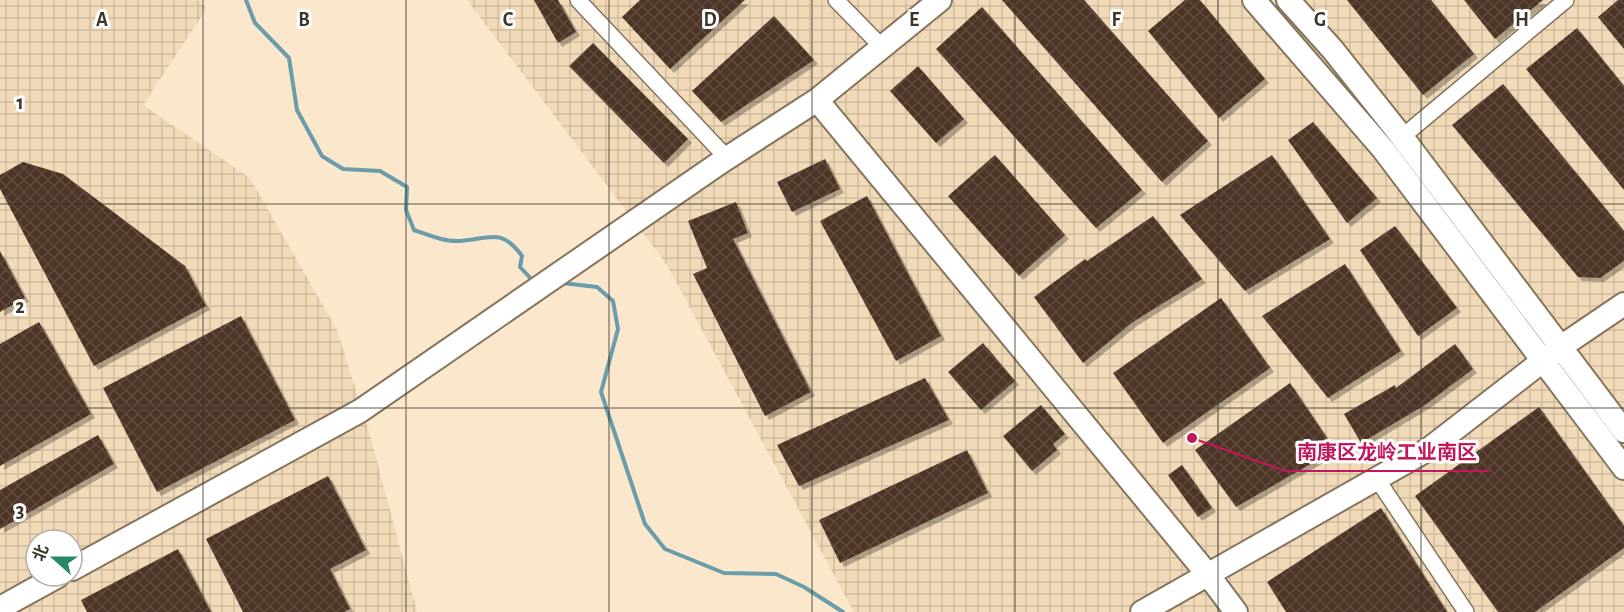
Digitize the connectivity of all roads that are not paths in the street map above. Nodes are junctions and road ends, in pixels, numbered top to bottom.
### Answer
1 (578, 0) edge
2 (836, 0) edge
3 (940, 0) edge
4 (1254, 0) edge
5 (1288, 0) edge
6 (1566, 0) edge
7 (882, 47) junction
8 (817, 100) junction
9 (1402, 137) junction
10 (727, 158) junction
11 (1624, 304) edge
12 (1562, 346) junction
13 (1544, 360) junction
14 (1624, 430) edge
15 (1624, 468) edge
16 (1377, 479) junction
17 (84, 562) edge
18 (1209, 576) junction
19 (36, 588) edge
20 (0, 608) edge
21 (1142, 612) edge
22 (1236, 612) edge
23 (1466, 612) edge

1 - 10 street
2 - 7 street
3 - 7 street
4 - 13 street
5 - 9 street
6 - 9 street
7 - 8 street
8 - 10 street
8 - 18 street
9 - 12 street
10 - 17 street
11 - 12 street
12 - 13 street
12 - 14 street
13 - 15 street
13 - 16 street
16 - 18 street
16 - 23 street
18 - 21 street
18 - 22 street
19 - 20 street

